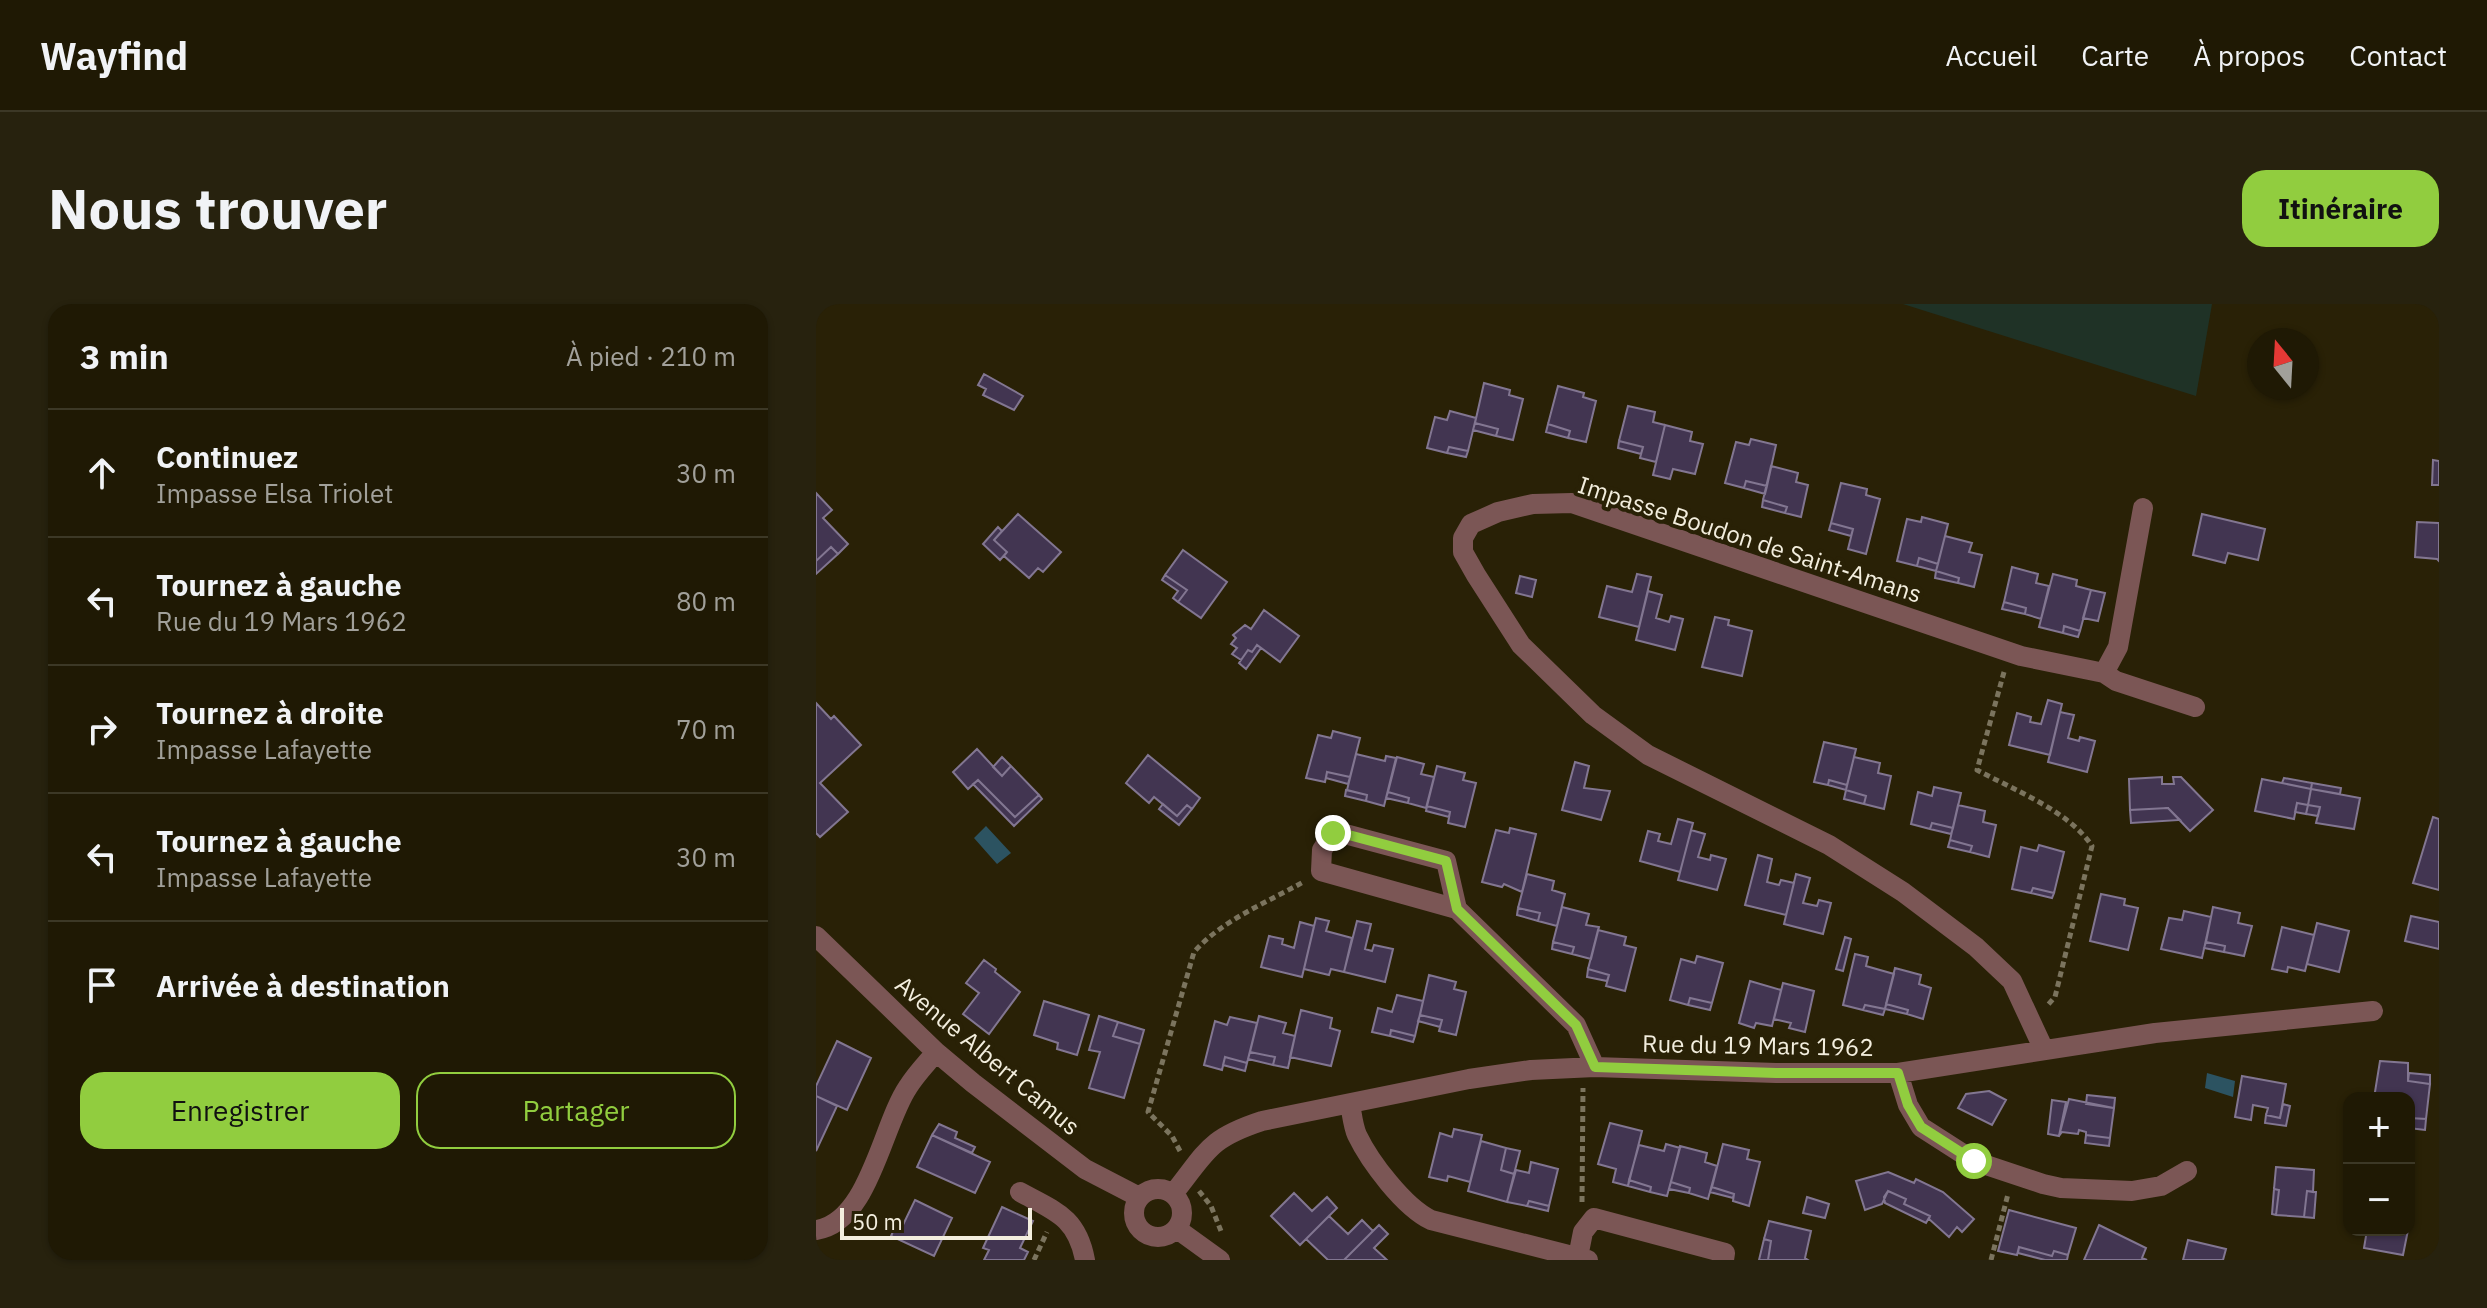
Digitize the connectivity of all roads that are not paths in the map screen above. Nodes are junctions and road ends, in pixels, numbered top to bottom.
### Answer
1 (2143, 508) dead end
2 (2104, 673) junction
3 (2195, 707) dead end
4 (1457, 909) junction
5 (816, 936) edge
6 (2373, 1011) dead end
7 (2044, 1050) junction
8 (936, 1052) junction
9 (1589, 1067) junction
10 (1898, 1073) junction
11 (1350, 1104) junction
12 (2187, 1171) dead end
13 (1181, 1182) junction
14 (1020, 1192) dead end
15 (1139, 1197) junction
16 (1177, 1229) junction
17 (816, 1230) edge
18 (1583, 1259) edge
19 (1085, 1260) edge
20 (1220, 1260) edge
21 (1724, 1260) edge

1 - 2 street
2 - 3 street, Impasse Boudon de Saint-Amans
2 - 7 street, Impasse Boudon de Saint-Amans
4 - 4 street
4 - 9 street
5 - 8 street, Avenue Albert Camus
6 - 7 street, Rue du 19 Mars 1962
7 - 10 street, Rue du 19 Mars 1962
8 - 15 street, Avenue Albert Camus
8 - 17 street
9 - 10 street, Rue du 19 Mars 1962
9 - 11 street, Rue du 19 Mars 1962
10 - 12 street
11 - 13 street, Rue du 19 Mars 1962
11 - 18 street
13 - 15 street
13 - 16 street
14 - 19 street
15 - 16 street
16 - 20 street
18 - 21 street

